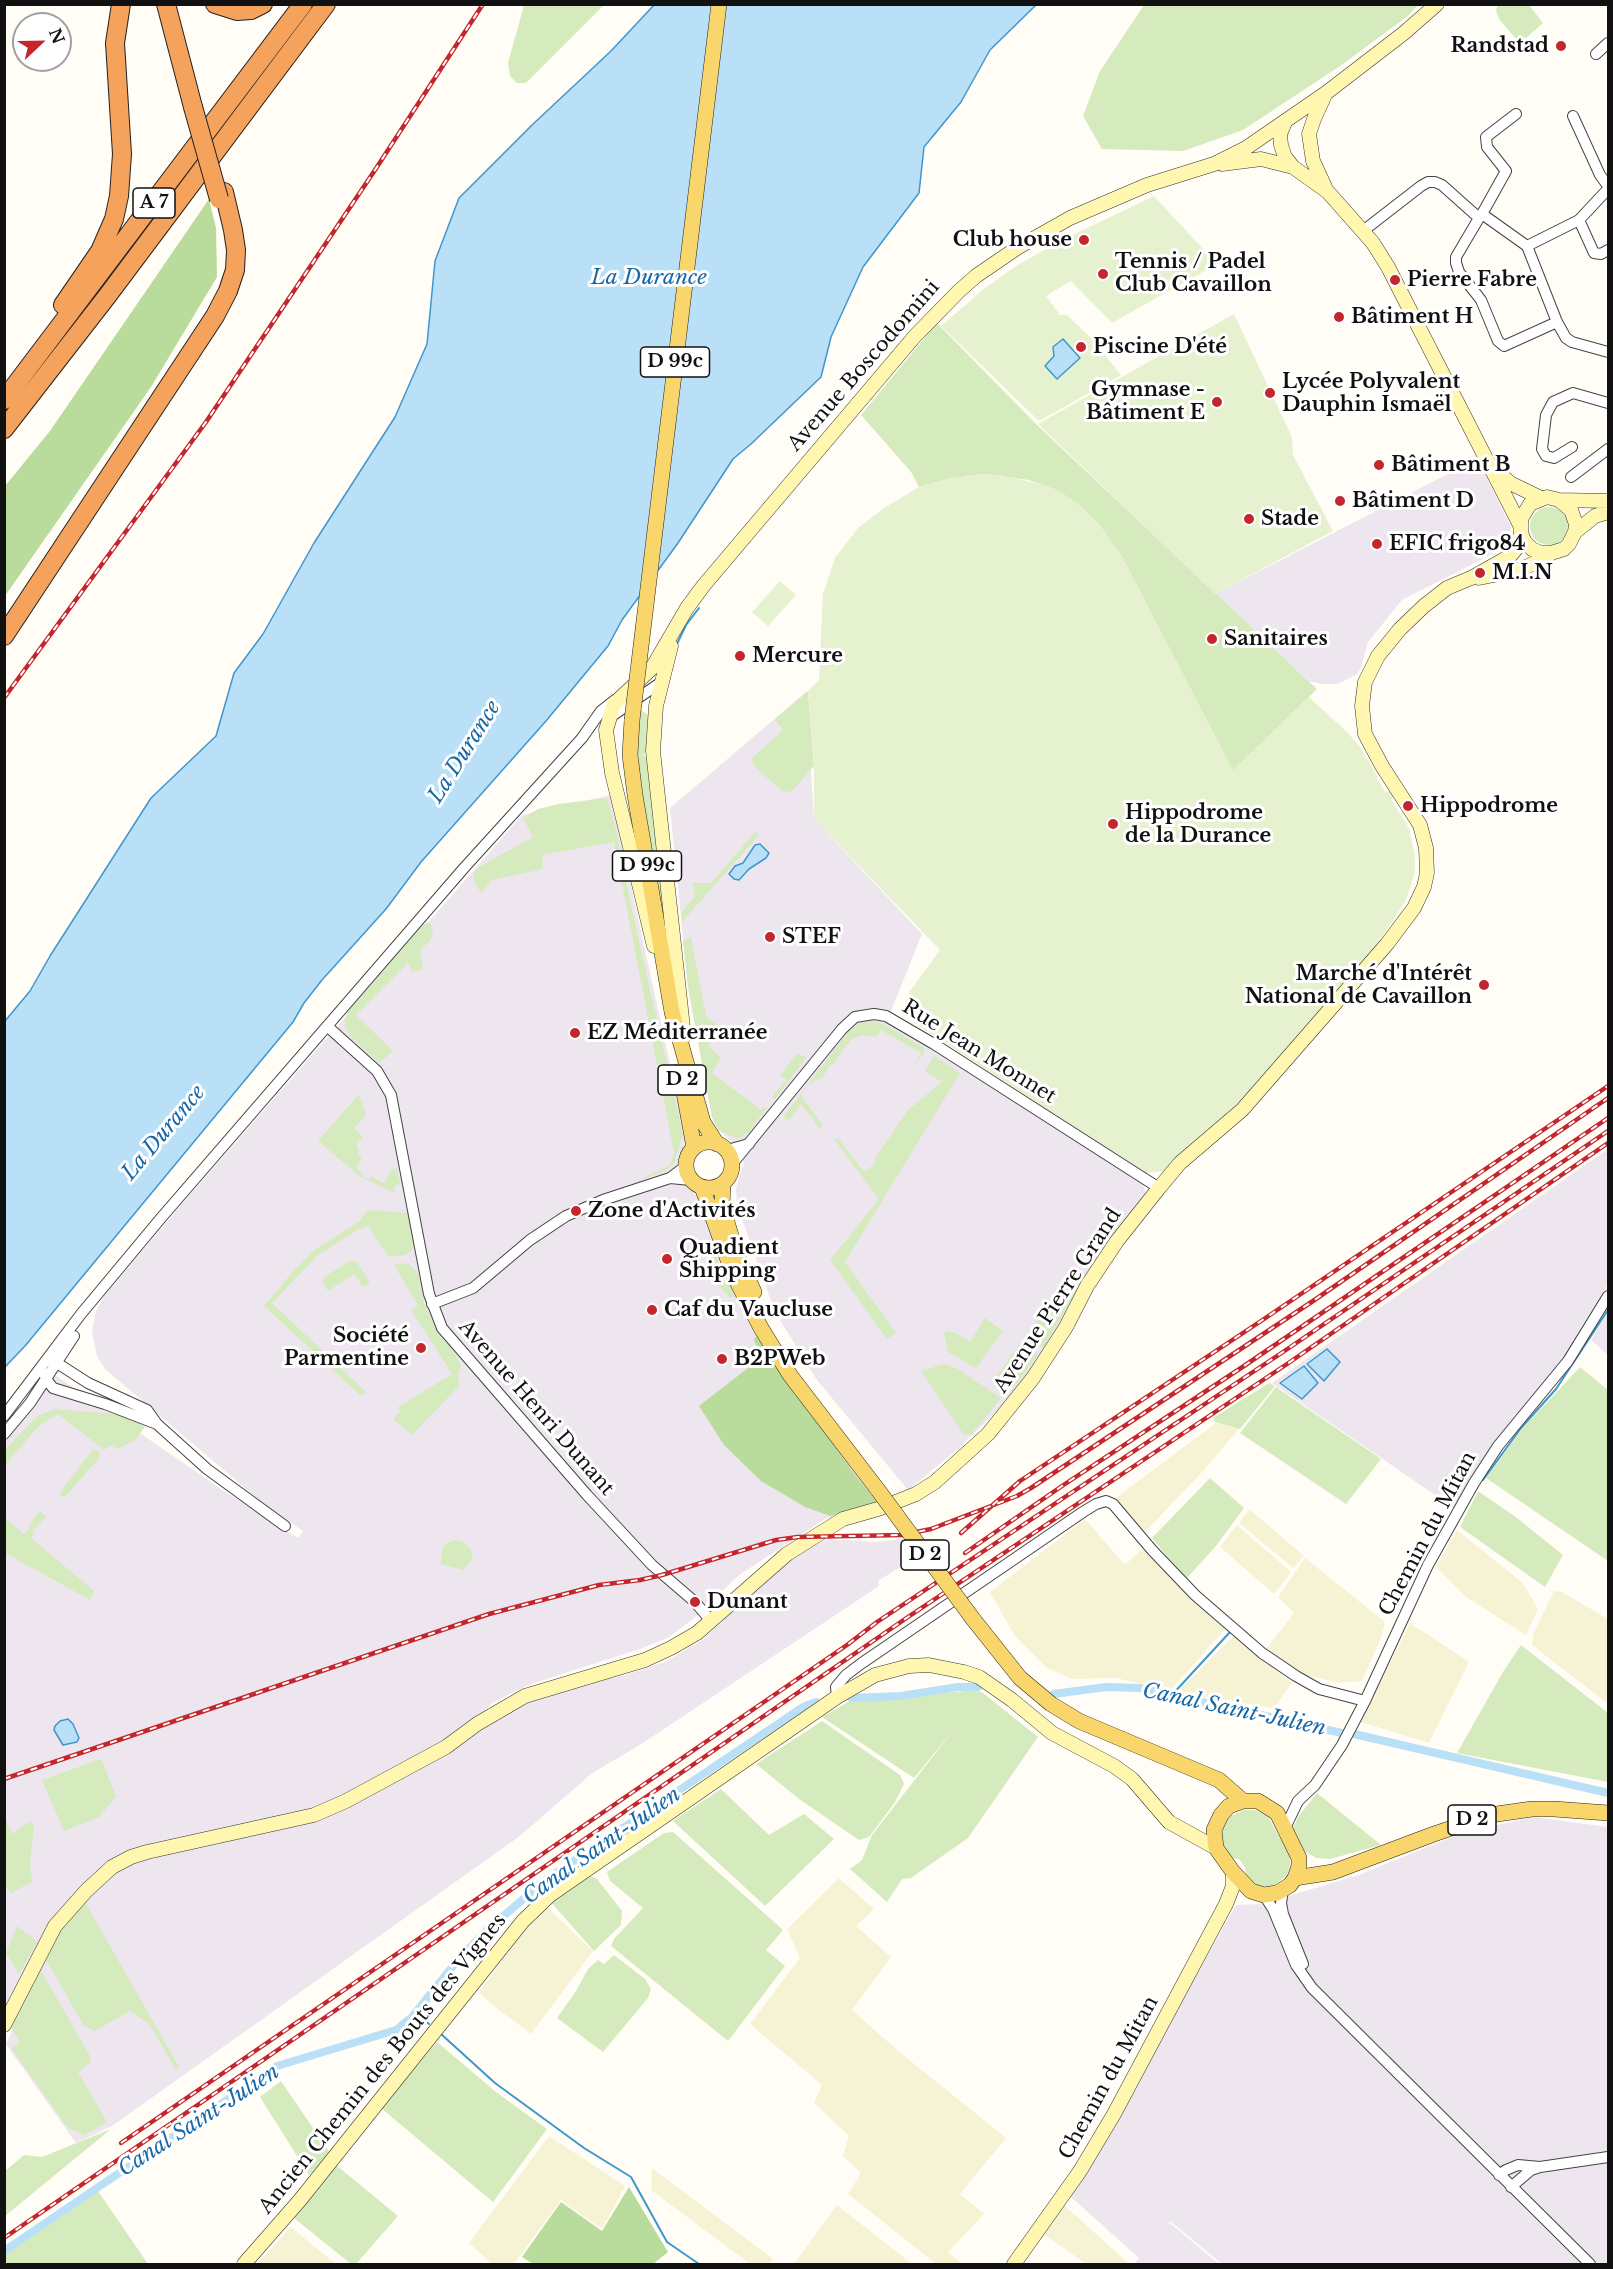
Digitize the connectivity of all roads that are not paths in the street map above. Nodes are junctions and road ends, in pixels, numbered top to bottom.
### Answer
1 (121, 4) edge
2 (166, 4) edge
3 (172, 4) edge
4 (215, 4) edge
5 (263, 4) edge
6 (303, 4) edge
7 (326, 4) edge
8 (719, 4) edge
9 (1437, 4) edge
10 (1608, 44) edge
11 (1596, 54) dead end
12 (1326, 93) junction
13 (196, 104) junction
14 (1516, 114) dead end
15 (1573, 116) dead end
16 (1285, 122) junction
17 (1310, 134) junction
18 (1214, 164) junction
19 (1293, 167) junction
20 (1608, 188) edge
21 (1328, 192) junction
22 (221, 195) junction
23 (1481, 216) junction
24 (1579, 220) junction
25 (1363, 231) junction
26 (1527, 246) junction
27 (1608, 250) edge
28 (1557, 322) junction
29 (1608, 352) edge
30 (4, 384) edge
31 (4, 400) edge
32 (1608, 403) edge
33 (4, 429) edge
34 (1572, 447) dead end
35 (1608, 449) edge
36 (1491, 465) junction
37 (1571, 477) dead end
38 (1541, 498) junction
39 (1559, 500) junction
40 (1608, 501) edge
41 (1608, 512) edge
42 (1520, 529) junction
43 (1575, 532) junction
44 (1551, 553) junction
45 (1471, 578) junction
46 (687, 608) junction
47 (4, 623) edge
48 (4, 636) edge
49 (660, 683) junction
50 (622, 695) junction
51 (608, 718) junction
52 (582, 738) junction
53 (672, 1012) junction
54 (327, 1026) junction
55 (682, 1048) junction
56 (694, 1147) junction
57 (725, 1152) junction
58 (693, 1178) junction
59 (723, 1184) junction
60 (1159, 1188) junction
61 (105, 1285) junction
62 (1608, 1296) edge
63 (432, 1304) junction
64 (52, 1368) junction
65 (53, 1388) junction
66 (34, 1396) junction
67 (820, 1412) junction
68 (4, 1416) edge
69 (157, 1424) junction
70 (4, 1434) edge
71 (285, 1526) dead end
72 (711, 1621) junction
73 (837, 1697) junction
74 (1365, 1701) junction
75 (1177, 1764) junction
76 (1243, 1801) junction
77 (1298, 1802) junction
78 (1225, 1809) junction
79 (1272, 1809) junction
80 (1608, 1813) edge
81 (1216, 1823) junction
82 (1285, 1828) junction
83 (1188, 1832) junction
84 (1216, 1848) junction
85 (1299, 1858) junction
86 (1344, 1868) junction
87 (1233, 1872) junction
88 (1295, 1878) junction
89 (1283, 1890) junction
90 (1257, 1893) junction
91 (1226, 1904) junction
92 (1326, 2004) junction
93 (4, 2025) edge
94 (1608, 2157) edge
95 (1540, 2167) junction
96 (1499, 2175) junction
97 (1511, 2187) junction
98 (244, 2265) edge
99 (1014, 2265) edge
100 (1590, 2265) edge

1 - 30 highway
2 - 13 highway
3 - 13 highway
4 - 5 highway
6 - 31 highway, A 7
7 - 33 highway, A 7
8 - 53 main road, D 99c, bridge
9 - 12 street, D 2
10 - 11 street
12 - 16 street, D 2
12 - 17 street
13 - 22 highway, bridge
14 - 23 street
15 - 20 street
16 - 17 street
16 - 18 street, D 2
16 - 19 street
17 - 21 street
18 - 19 street
18 - 46 street, Avenue Boscodomini / D 2
19 - 21 street
20 - 24 street
21 - 25 street
22 - 47 highway
22 - 48 highway
23 - 25 street
23 - 26 street
23 - 28 street
24 - 26 street
24 - 27 street
25 - 36 street
26 - 28 street
28 - 29 street
32 - 34 street
35 - 37 street
36 - 38 street
36 - 42 street
38 - 39 street
38 - 42 street
39 - 40 street
39 - 43 street
41 - 43 street
42 - 44 street
42 - 45 street, Avenue Pierre Grand
43 - 44 street
44 - 45 street, Avenue Pierre Grand
45 - 60 street, Avenue Pierre Grand
46 - 49 street, Avenue Boscodomini / D 2
46 - 50 street, Avenue Boscodomini / D 2
49 - 51 street
49 - 55 street, Avenue Boscodomini / D 2
50 - 51 street, Avenue Boscodomini / D 2
50 - 52 street
51 - 52 street
51 - 53 street, Avenue Boscodomini / D 2
52 - 54 street
53 - 55 main road, D 99c
53 - 56 main road, Avenue Boscodomini / D 2
54 - 61 street
54 - 63 street, Avenue Henri Dunant
55 - 57 main road, Avenue Boscodomini / D 2
56 - 57 main road
56 - 58 main road
57 - 59 main road
57 - 60 street, Rue Jean Monnet
58 - 59 main road
58 - 63 street
58 - 67 main road, D 2
59 - 67 main road, D 2
60 - 72 street, Avenue Pierre Grand
61 - 64 street
61 - 64 street
62 - 74 street, Chemin du Mitan
63 - 72 street, Avenue Henri Dunant
64 - 65 street
64 - 66 street
64 - 68 street
64 - 69 street
65 - 66 street
65 - 69 street
66 - 70 street
67 - 75 main road, D 2, bridge
69 - 71 street
72 - 93 street, Avenue Pierre Grand
73 - 74 street
73 - 83 street, Ancien Chemin des Bouts des Vignes
73 - 98 street, Ancien Chemin des Bouts des Vignes
74 - 77 street, Chemin du Mitan
75 - 76 main road, D 2
75 - 78 main road, D 2
76 - 78 main road
76 - 79 main road
77 - 79 street
77 - 82 street, Chemin du Mitan
78 - 81 main road
79 - 82 main road
80 - 86 main road, D 2
81 - 83 street
81 - 84 main road
82 - 85 main road
83 - 84 street, Ancien Chemin des Bouts des Vignes
84 - 87 main road
85 - 86 main road, D 2
85 - 88 main road
86 - 88 main road, D 2
87 - 90 main road
87 - 91 street, Chemin du Mitan
88 - 89 main road
89 - 90 main road
89 - 92 street
90 - 91 street
90 - 92 street
91 - 99 street, Chemin du Mitan
92 - 96 street
94 - 95 street
95 - 96 street
95 - 97 street
96 - 97 street
97 - 100 street

